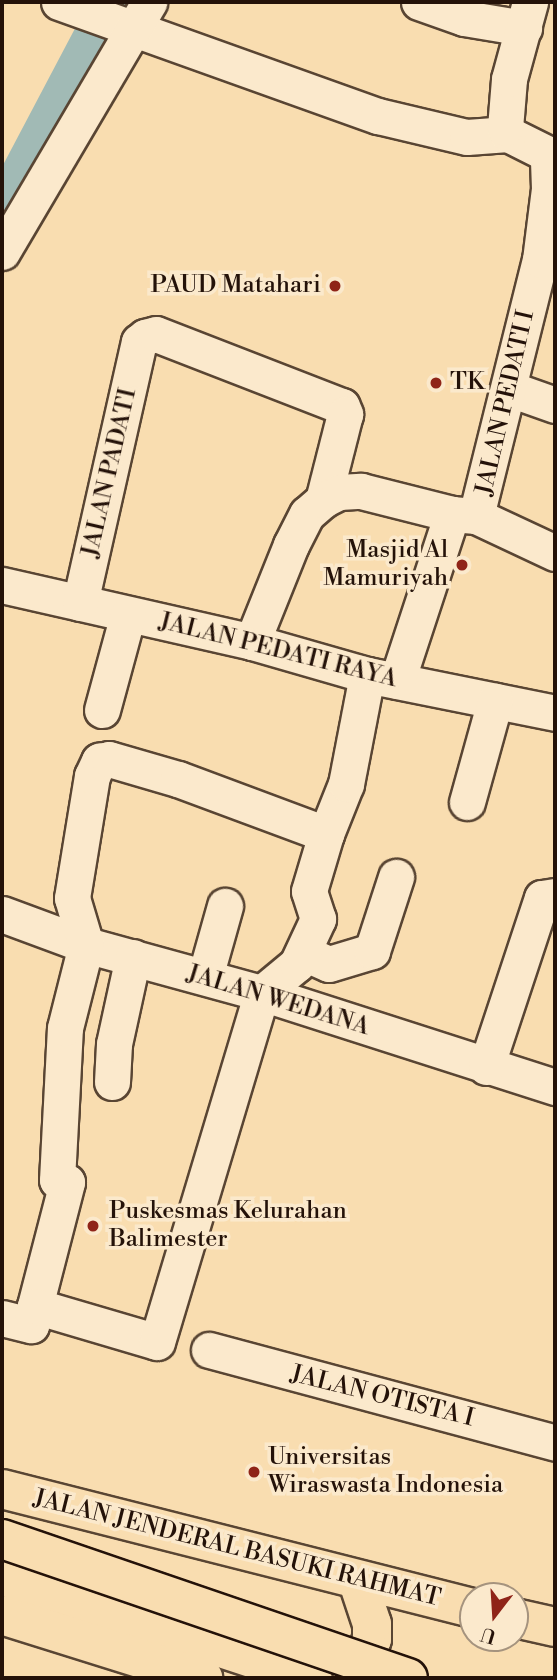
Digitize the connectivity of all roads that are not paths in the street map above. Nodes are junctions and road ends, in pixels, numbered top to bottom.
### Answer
1 (59, 2) edge
2 (418, 2) edge
3 (527, 15) edge
4 (122, 16) edge
5 (508, 134) junction
6 (553, 157) edge
7 (2, 252) edge
8 (510, 388) junction
9 (555, 405) edge
10 (323, 500) junction
11 (464, 515) junction
12 (555, 553) edge
13 (2, 585) edge
14 (80, 603) junction
15 (128, 614) junction
16 (252, 642) junction
17 (382, 678) junction
18 (495, 701) junction
19 (102, 710) dead end
20 (555, 713) edge
21 (467, 802) dead end
22 (326, 834) junction
23 (396, 877) dead end
24 (555, 896) edge
25 (225, 906) dead end
26 (2, 914) edge
27 (86, 945) junction
28 (303, 953) junction
29 (133, 957) junction
30 (205, 977) junction
31 (262, 993) junction
32 (486, 1067) junction
33 (112, 1082) dead end
34 (555, 1087) edge
35 (36, 1306) junction
36 (2, 1318) edge
37 (209, 1350) dead end
38 (555, 1443) edge
39 (2, 1489) edge
40 (2, 1539) edge
41 (2, 1576) edge
42 (358, 1582) junction
43 (459, 1605) edge
44 (2, 1615) edge
45 (529, 1621) edge
46 (555, 1627) edge
47 (139, 1667) edge
48 (203, 1678) edge
49 (313, 1678) edge
50 (357, 1678) edge
51 (408, 1678) edge

1 - 4 street
2 - 3 street
3 - 5 street
4 - 5 street
4 - 7 street
5 - 6 street, JALAN PEDATI I
6 - 8 street, JALAN PEDATI I
8 - 9 street
8 - 11 street, JALAN PEDATI I
10 - 11 street, JALAN PEDATI I
10 - 14 street, JALAN PADATI
10 - 16 street
11 - 12 street
11 - 17 street
13 - 14 street, JALAN PEDATI RAYA
14 - 15 street, JALAN PEDATI RAYA
15 - 16 street, JALAN PEDATI RAYA
15 - 19 street
16 - 17 street, JALAN PEDATI RAYA
17 - 18 street, JALAN PEDATI RAYA
17 - 22 street
18 - 20 street, JALAN PEDATI RAYA
18 - 21 street
22 - 27 street
22 - 28 street
23 - 28 street
24 - 32 street
25 - 30 street
26 - 27 street, JALAN WEDANA
27 - 29 street, JALAN WEDANA
27 - 35 street
28 - 31 street
29 - 30 street, JALAN WEDANA
29 - 33 street
30 - 31 street, JALAN WEDANA
31 - 32 street, JALAN WEDANA
31 - 35 street
32 - 34 street, JALAN WEDANA
35 - 36 street
37 - 38 street, JALAN OTISTA I
39 - 42 main road, JALAN JENDERAL BASUKI RAHMAT
40 - 51 main road, JALAN JENDERAL BASUKI RAHMAT, bridge
41 - 49 main road
42 - 43 main road, JALAN JENDERAL BASUKI RAHMAT
42 - 50 main road
44 - 47 main road
45 - 46 main road
47 - 48 main road

